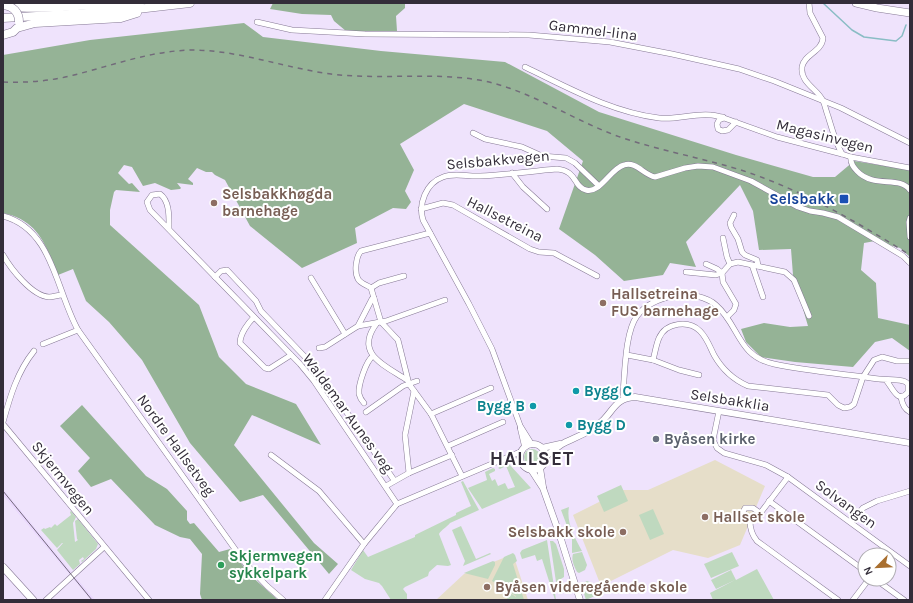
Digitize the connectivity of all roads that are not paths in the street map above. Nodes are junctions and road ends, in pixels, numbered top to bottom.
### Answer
1 (190, 3) edge
2 (809, 3) edge
3 (856, 3) edge
4 (120, 4) edge
5 (3, 5) edge
6 (12, 7) junction
7 (156, 8) junction
8 (910, 13) edge
9 (3, 18) edge
10 (258, 22) dead end
11 (18, 25) junction
12 (3, 35) edge
13 (525, 68) dead end
14 (824, 101) junction
15 (724, 118) junction
16 (736, 122) junction
17 (474, 133) dead end
18 (910, 143) edge
19 (842, 154) junction
20 (851, 157) junction
21 (910, 168) edge
22 (512, 173) junction
23 (599, 186) junction
24 (910, 190) edge
25 (421, 209) junction
26 (547, 209) dead end
27 (734, 215) dead end
28 (3, 216) edge
29 (910, 218) edge
30 (169, 229) junction
31 (430, 233) junction
32 (910, 237) edge
33 (723, 238) dead end
34 (3, 255) edge
35 (910, 263) edge
36 (706, 264) dead end
37 (730, 264) junction
38 (752, 265) junction
39 (758, 266) junction
40 (686, 272) dead end
41 (722, 273) junction
42 (404, 276) dead end
43 (597, 276) dead end
44 (215, 277) junction
45 (311, 278) dead end
46 (371, 288) junction
47 (62, 295) junction
48 (763, 297) dead end
49 (374, 298) junction
50 (446, 300) dead end
51 (809, 316) dead end
52 (254, 317) junction
53 (727, 317) junction
54 (379, 323) junction
55 (364, 324) junction
56 (358, 326) junction
57 (78, 330) junction
58 (345, 334) junction
59 (370, 334) junction
60 (42, 344) dead end
61 (319, 348) dead end
62 (34, 351) dead end
63 (291, 355) junction
64 (627, 355) junction
65 (373, 356) junction
66 (653, 360) junction
67 (910, 361) edge
68 (698, 375) dead end
69 (863, 376) junction
70 (886, 380) junction
71 (408, 382) junction
72 (417, 382) dead end
73 (491, 388) dead end
74 (414, 391) junction
75 (901, 397) junction
76 (624, 398) junction
77 (364, 403) dead end
78 (719, 411) junction
79 (366, 412) dead end
80 (910, 412) edge
81 (431, 414) junction
82 (503, 422) dead end
83 (3, 423) edge
84 (521, 428) junction
85 (910, 443) edge
86 (531, 444) junction
87 (562, 444) junction
88 (448, 446) junction
89 (525, 446) junction
90 (542, 448) junction
91 (520, 452) junction
92 (271, 455) dead end
93 (452, 455) junction
94 (546, 456) junction
95 (499, 460) junction
96 (520, 461) junction
97 (540, 468) junction
98 (532, 471) junction
99 (409, 473) junction
100 (462, 476) junction
101 (788, 477) junction
102 (394, 480) junction
103 (386, 486) junction
104 (543, 488) junction
105 (910, 491) edge
106 (769, 501) junction
107 (397, 504) junction
108 (760, 513) junction
109 (750, 521) junction
110 (851, 522) junction
111 (364, 544) junction
112 (104, 547) junction
113 (881, 547) edge
114 (897, 558) edge
115 (857, 565) edge
116 (910, 566) edge
117 (3, 567) edge
118 (863, 587) edge
119 (886, 587) edge
120 (33, 600) edge
121 (46, 600) edge
122 (149, 600) edge
123 (283, 600) edge
124 (325, 600) edge
125 (580, 600) edge
126 (838, 600) edge
127 (853, 600) edge
128 (904, 600) edge

1 - 7 highway
2 - 14 street
3 - 8 main road
4 - 6 highway
4 - 7 highway
5 - 6 highway, bridge
6 - 11 highway, bridge
7 - 9 highway
7 - 11 highway
10 - 14 street, Gammel-lina
11 - 12 highway
13 - 15 street, Magasinvegen
14 - 18 street, Gammel-lina
14 - 19 street
15 - 16 street, Magasinvegen
15 - 16 street
16 - 19 street, Magasinvegen
17 - 23 street
19 - 20 street, Magasinvegen
20 - 21 street, Magasinvegen
20 - 24 street
22 - 23 street, Selsbakkvegen
22 - 25 street, Selsbakkvegen
22 - 26 street
23 - 35 street
25 - 31 street
25 - 43 street, Hallsetreina
27 - 39 street
28 - 47 street, Nordre Hallsetveg
29 - 32 street
30 - 30 street, Waldemar Aunes veg
30 - 44 street, Waldemar Aunes veg
31 - 46 street
31 - 84 street
33 - 37 street
34 - 47 street
36 - 41 street
37 - 38 street
37 - 41 street
38 - 39 street
38 - 48 street
39 - 51 street
40 - 41 street
41 - 53 street
42 - 46 street
44 - 52 street, Waldemar Aunes veg
44 - 102 street, Waldemar Aunes veg
45 - 58 street
46 - 49 street
47 - 57 street, Nordre Hallsetveg
49 - 54 street
49 - 56 street
50 - 54 street
52 - 63 street, Waldemar Aunes veg
52 - 63 street, Waldemar Aunes veg
53 - 64 street
53 - 69 street
54 - 55 street
54 - 59 street
54 - 71 street
55 - 56 street
55 - 59 street
56 - 58 street
57 - 60 street
57 - 123 street, Nordre Hallsetveg
58 - 61 street
59 - 65 street
62 - 83 street
63 - 103 street, Waldemar Aunes veg
64 - 66 street
64 - 76 street
65 - 71 street
65 - 77 street, Waldemar Aunes veg
66 - 68 street
66 - 69 street
67 - 69 street
69 - 70 street
70 - 75 street
70 - 75 street
71 - 72 street
71 - 74 street
71 - 79 street, Waldemar Aunes veg
73 - 81 street
74 - 81 street
74 - 99 street, Waldemar Aunes veg
75 - 80 street
76 - 78 street, Selsbakklia
76 - 87 street
78 - 85 street, Selsbakklia
78 - 101 street, Solvangen
81 - 88 street
82 - 88 street
83 - 112 street, Skjermvegen
84 - 86 street
84 - 89 street
86 - 89 street
86 - 90 street
87 - 90 street
87 - 94 street
88 - 93 street
89 - 91 street
90 - 94 street
91 - 95 street
91 - 96 street
92 - 111 street
93 - 99 street, Waldemar Aunes veg
93 - 100 street
94 - 97 street
95 - 96 street
95 - 100 street
96 - 98 street
97 - 98 street
97 - 104 street
98 - 104 street
99 - 102 street, Waldemar Aunes veg
100 - 107 street
101 - 106 street
101 - 110 street, Solvangen
102 - 103 street, Waldemar Aunes veg
103 - 107 street, Waldemar Aunes veg
104 - 125 street
105 - 110 street
106 - 108 street
106 - 115 street
107 - 111 street
108 - 109 street
108 - 109 street
109 - 126 street
110 - 113 street, Solvangen
111 - 124 street
112 - 121 street
112 - 122 street, Skjermvegen
114 - 116 street, Solvangen
117 - 120 main road
118 - 127 street
119 - 128 street

